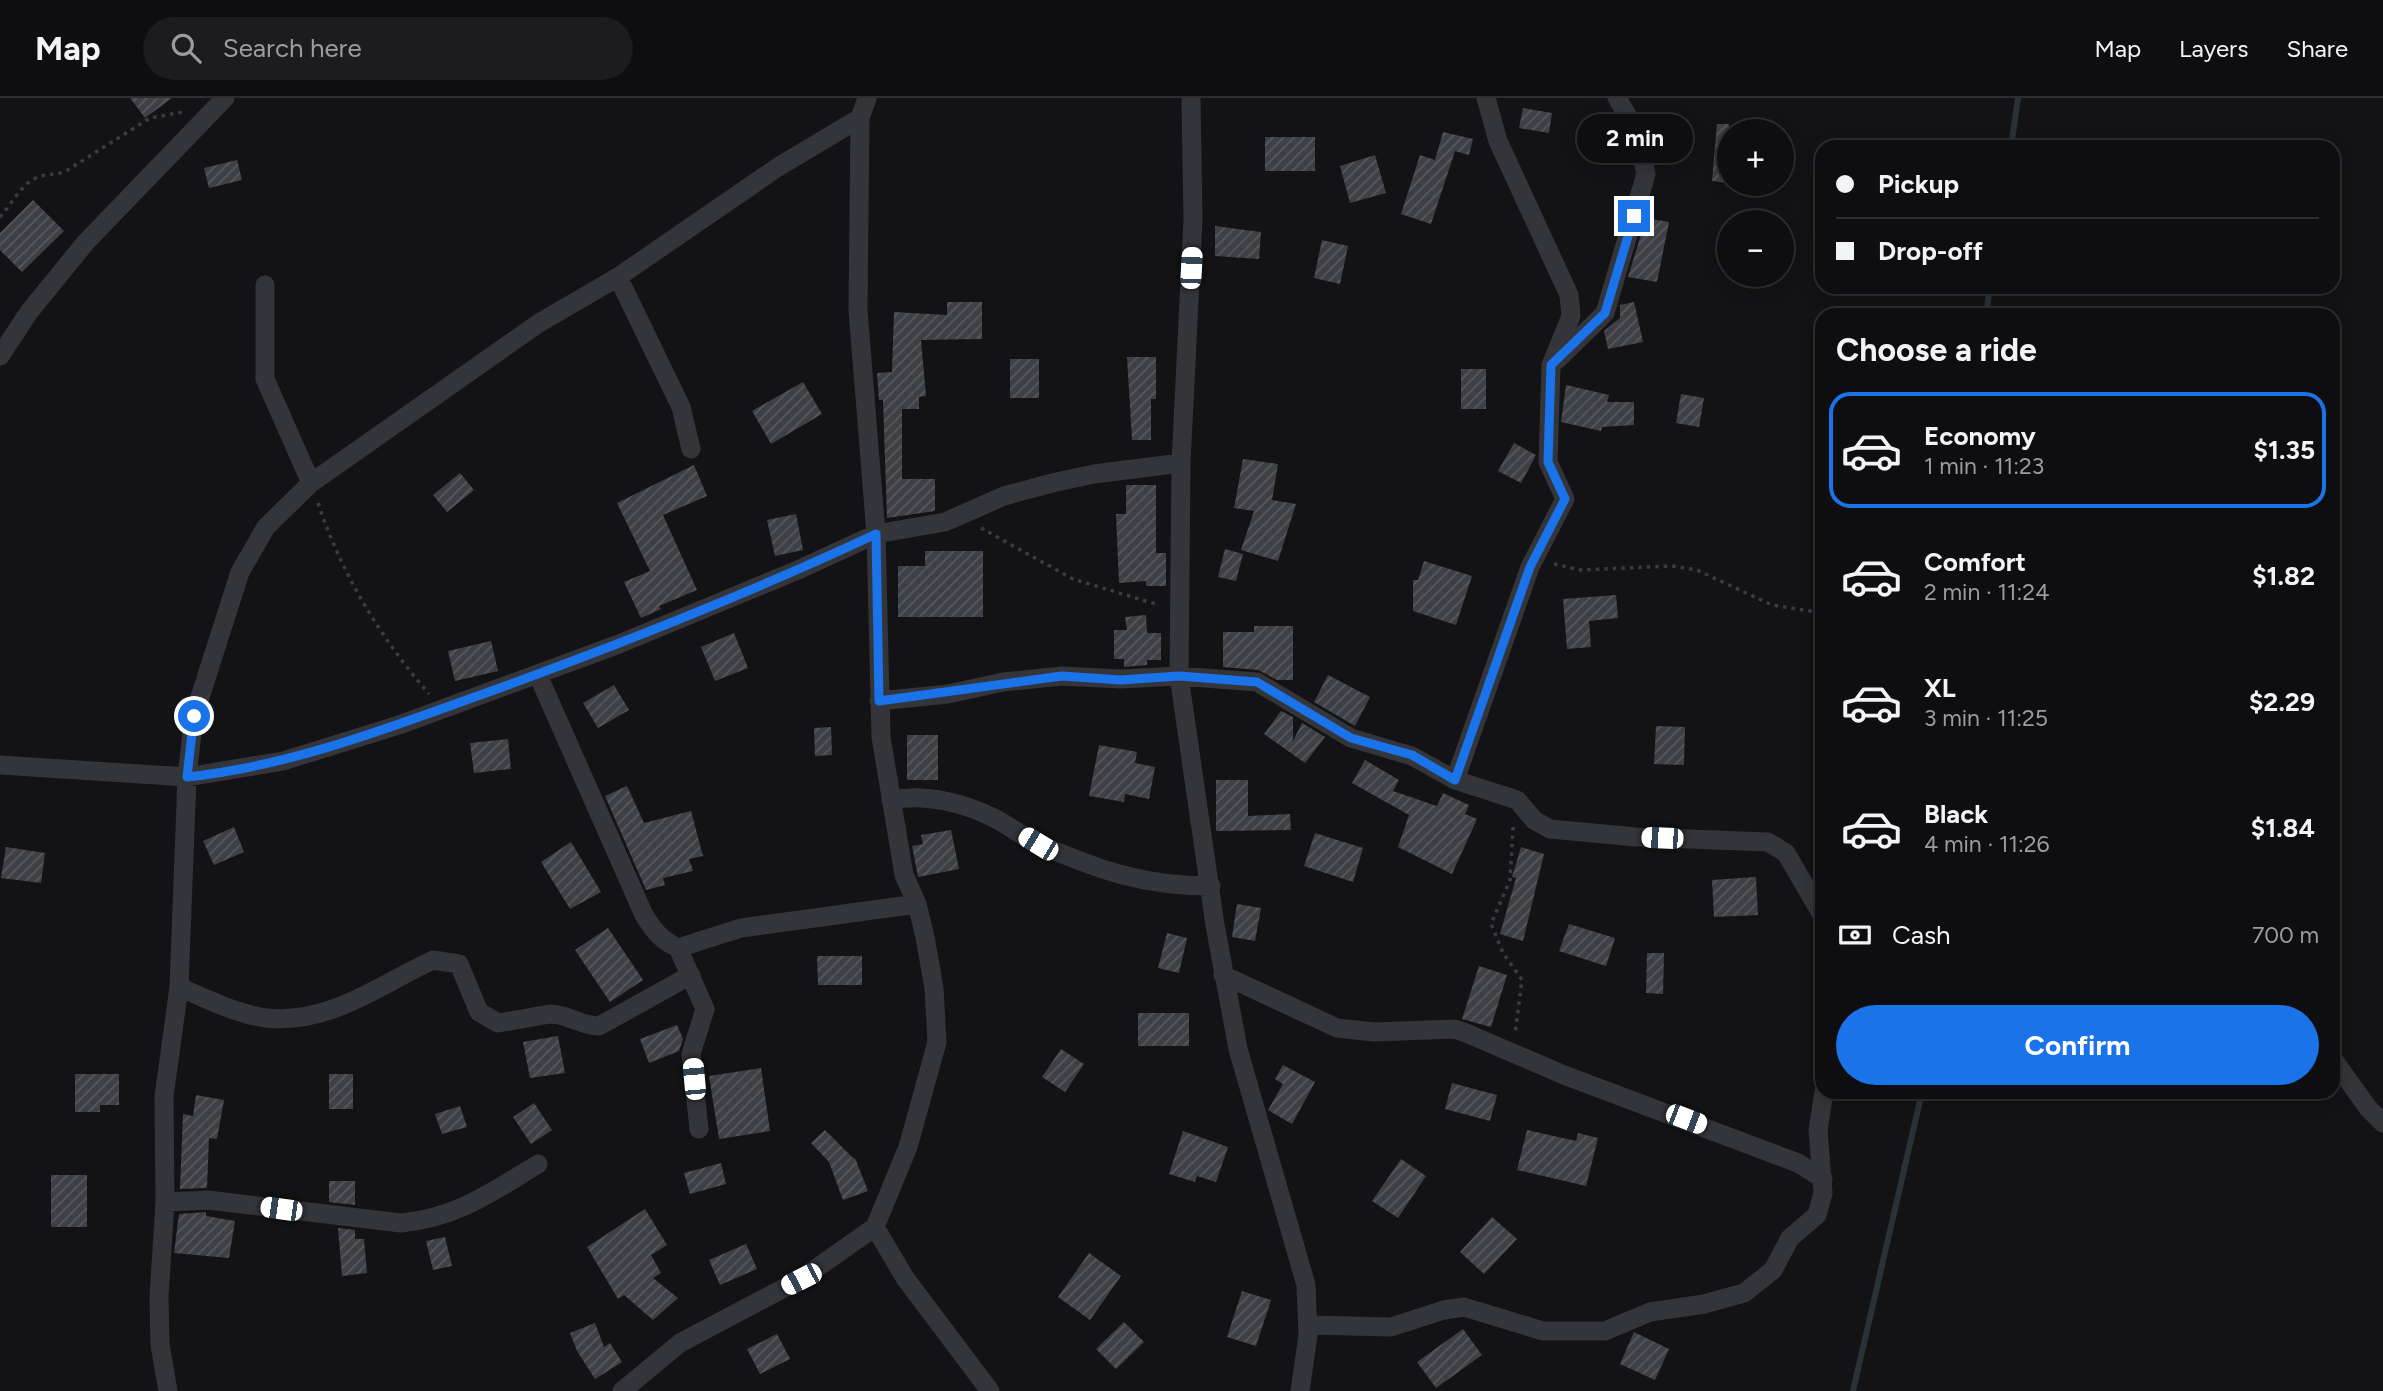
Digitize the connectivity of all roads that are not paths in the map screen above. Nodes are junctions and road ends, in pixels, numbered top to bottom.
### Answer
1 (867, 98) edge
2 (1191, 98) edge
3 (1486, 98) edge
4 (1617, 98) edge
5 (219, 103) edge
6 (860, 118) junction
7 (618, 277) junction
8 (265, 285) dead end
9 (0, 356) edge
10 (1551, 365) junction
11 (691, 449) dead end
12 (1181, 463) junction
13 (312, 483) junction
14 (876, 534) junction
15 (538, 675) junction
16 (1179, 676) junction
17 (879, 701) junction
18 (0, 765) edge
19 (187, 777) junction
20 (1455, 780) junction
21 (891, 800) junction
22 (1210, 886) junction
23 (1815, 903) edge
24 (917, 904) junction
25 (678, 948) junction
26 (691, 975) junction
27 (1223, 975) junction
28 (179, 987) junction
29 (2340, 1069) edge
30 (1823, 1099) edge
31 (2383, 1123) edge
32 (699, 1129) dead end
33 (538, 1164) dead end
34 (1823, 1179) junction
35 (165, 1202) junction
36 (875, 1227) junction
37 (1308, 1325) junction
38 (168, 1391) edge
39 (622, 1391) edge
40 (990, 1391) edge
41 (1300, 1391) edge

1 - 6 street
2 - 12 street
3 - 10 street
4 - 10 street
5 - 9 street
6 - 7 street
6 - 14 street
7 - 11 street
7 - 13 street
8 - 13 street
10 - 20 street
12 - 14 street
12 - 16 street
13 - 19 street
14 - 15 street
14 - 17 street
15 - 19 street
15 - 25 street
16 - 17 street
16 - 20 street
16 - 22 street
17 - 21 street
18 - 19 street
19 - 28 street
20 - 23 street
21 - 22 street
21 - 24 street
22 - 27 street
24 - 25 street
24 - 36 street
25 - 26 street
26 - 28 street
26 - 32 street
27 - 34 street
27 - 37 street
28 - 35 street
29 - 31 street
30 - 34 street
33 - 35 street
34 - 37 street
35 - 38 street
36 - 39 street
36 - 40 street
37 - 41 street

